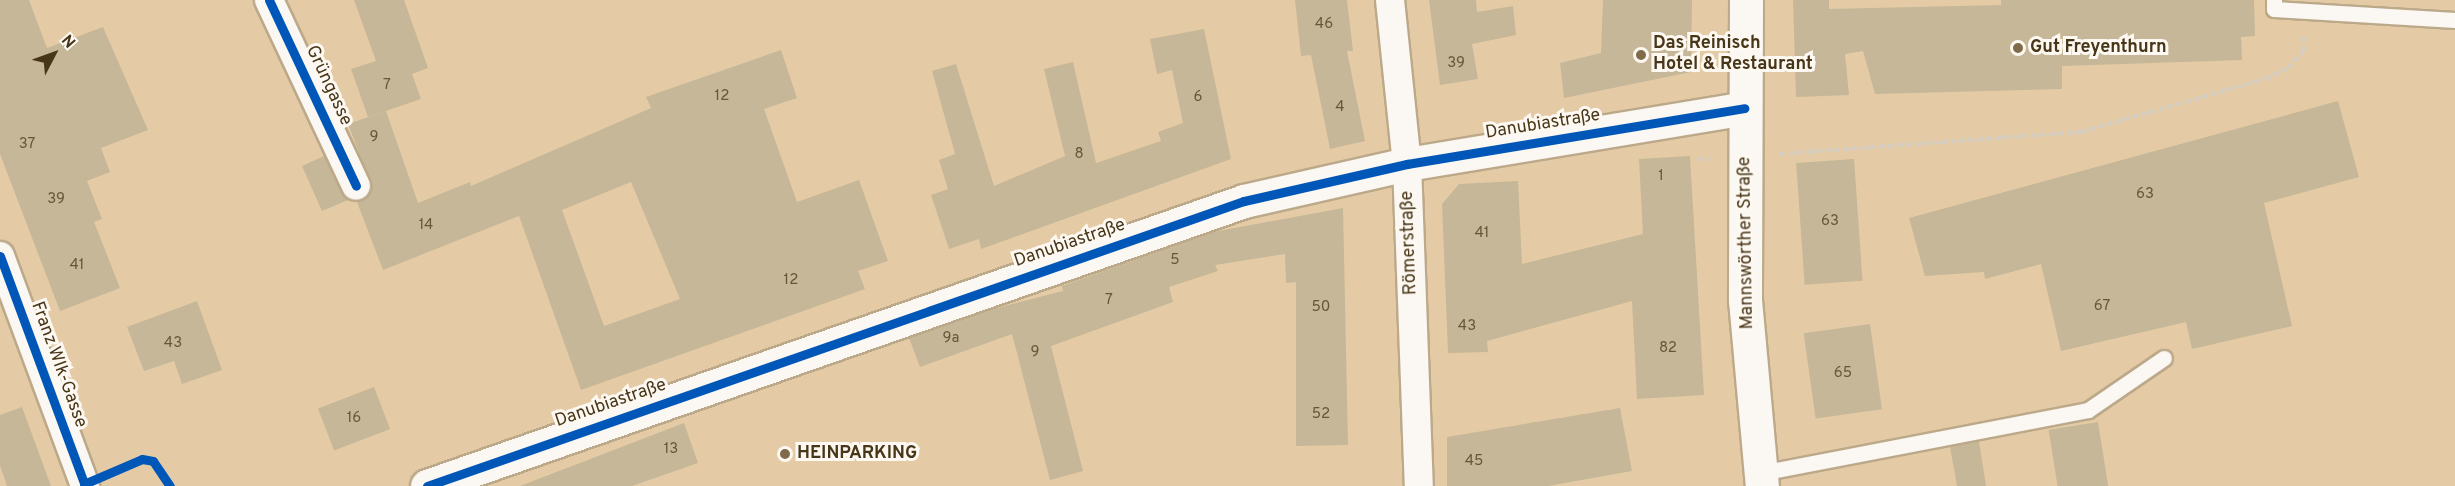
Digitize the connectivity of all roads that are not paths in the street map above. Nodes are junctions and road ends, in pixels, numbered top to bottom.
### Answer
1 (269, 0) edge
2 (1390, 0) edge
3 (1746, 0) edge
4 (2274, 0) edge
5 (2455, 20) edge
6 (1744, 108) junction
7 (1407, 164) junction
8 (356, 186) dead end
9 (0, 256) edge
10 (2164, 358) dead end
11 (1761, 479) edge
12 (85, 486) edge
13 (427, 486) edge
14 (1419, 486) edge

1 - 8 street, Grüngasse
2 - 7 street, Römerstraße
3 - 6 street, Mannswörther Straße
4 - 5 lane
6 - 7 street, Danubiastraße
6 - 11 street, Mannswörther Straße
7 - 13 street, Danubiastraße
7 - 14 street, Römerstraße
9 - 12 street, Franz Wlk-Gasse
10 - 11 lane

